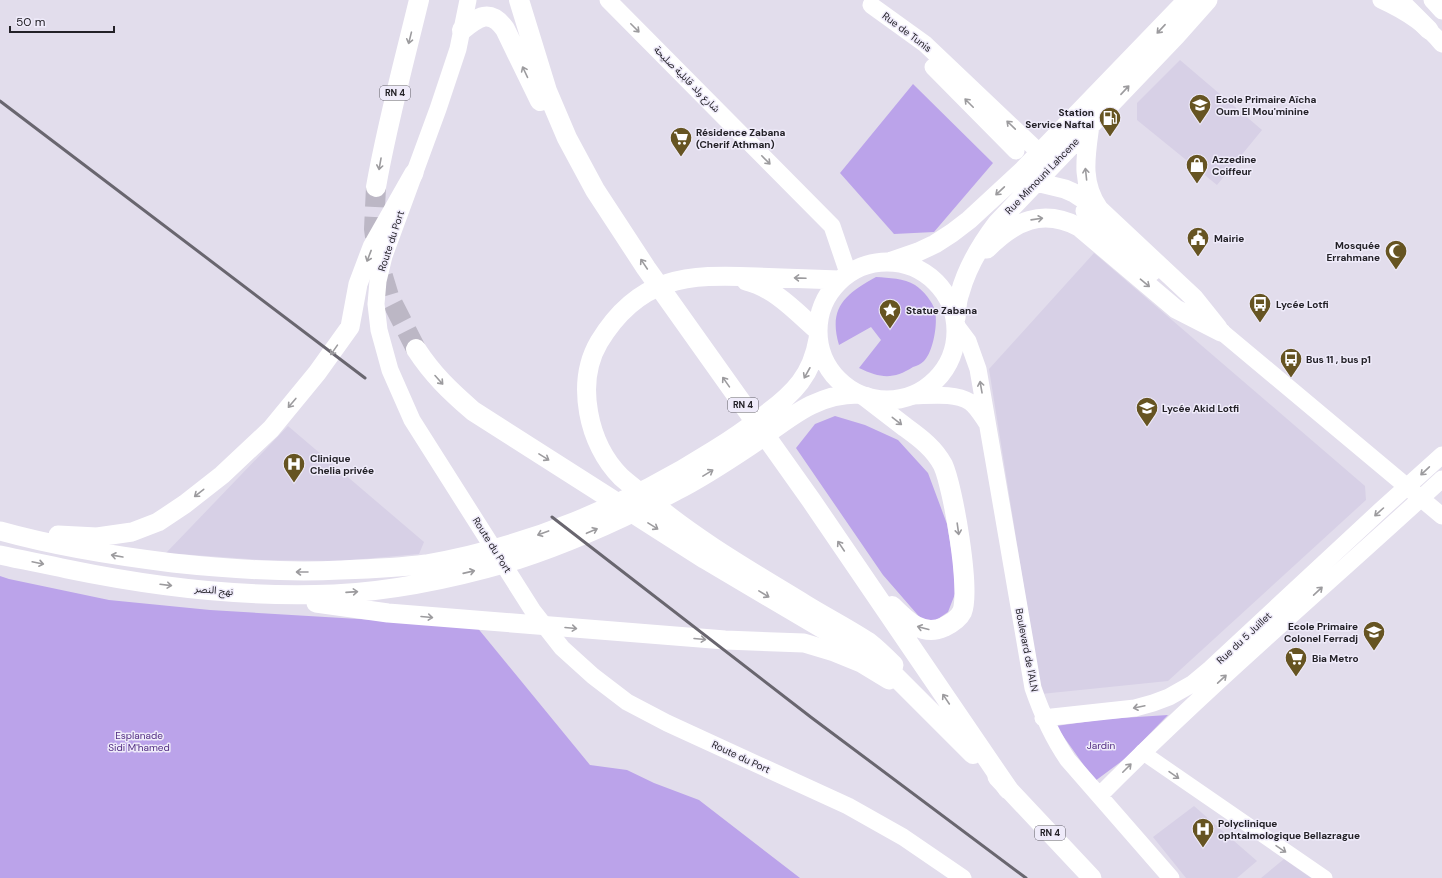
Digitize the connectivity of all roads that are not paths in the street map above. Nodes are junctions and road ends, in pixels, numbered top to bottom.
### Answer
1 (419, 0) edge
2 (468, 0) edge
3 (519, 0) edge
4 (608, 0) edge
5 (1187, 0) edge
6 (1208, 0) edge
7 (1381, 0) edge
8 (1399, 0) edge
9 (1432, 0) edge
10 (868, 2) edge
11 (1442, 11) edge
12 (462, 30) junction
13 (1429, 30) junction
14 (1442, 44) edge
15 (1090, 125) junction
16 (1016, 151) dead end
17 (1039, 152) junction
18 (414, 172) junction
19 (1029, 176) junction
20 (376, 187) tunnel mouth
21 (595, 190) junction
22 (1092, 210) junction
23 (892, 261) junction
24 (724, 275) junction
25 (844, 276) junction
26 (966, 277) junction
27 (956, 322) junction
28 (1221, 332) junction
29 (818, 335) junction
30 (416, 349) tunnel mouth
31 (862, 395) junction
32 (910, 396) junction
33 (790, 407) junction
34 (989, 426) junction
35 (1442, 455) edge
36 (1442, 479) edge
37 (1408, 487) junction
38 (1421, 498) junction
39 (1442, 516) edge
40 (0, 522) edge
41 (0, 531) edge
42 (0, 555) edge
43 (856, 569) junction
44 (428, 572) junction
45 (251, 593) junction
46 (1169, 697) junction
47 (922, 704) junction
48 (1043, 718) junction
49 (1179, 720) junction
50 (1142, 752) junction
51 (1008, 789) junction
52 (1100, 795) junction
53 (963, 878) edge
54 (1092, 878) edge
55 (1171, 878) edge
56 (1325, 878) edge

1 -> 20 highway, RN 4
2 - 12 main road, Route du Port
3 - 21 highway, RN 4
4 -> 25 main road, شارع ولد قابلية صليحة
5 -> 17 main road, Rue Mimouni Lahcene
15 -> 6 main road, Rue Mimouni Lahcene
7 - 13 main road
8 - 13 main road
9 - 11 main road
16 -> 10 main road, Rue de Tunis
17 -> 10 main road, Rue de Tunis
12 - 18 main road, Route du Port
21 -> 12 highway
13 - 14 main road
15 - 19 main road, Rue Mimouni Lahcene
22 -> 15 main road
17 - 19 main road, Rue Mimouni Lahcene
18 -> 40 main road
18 - 53 main road, Route du Port
19 - 22 main road
19 -> 23 main road, Rue Mimouni Lahcene
19 - 26 main road, Rue Mimouni Lahcene
43 -> 21 highway, RN 4
22 - 28 main road
23 - 25 main road
23 - 27 main road
25 -> 24 main road
24 - 29 main road
24 - 51 main road
25 - 29 main road
26 - 27 main road, Rue Mimouni Lahcene
26 -> 28 main road
27 - 32 main road
34 -> 27 main road, Boulevard de l'ALN
28 - 37 main road
29 - 31 main road
29 -> 33 main road
30 -> 47 highway, RN 4
31 - 32 main road
31 - 33 main road
31 -> 43 highway
32 - 34 main road
33 - 44 main road
34 - 48 main road, Boulevard de l'ALN
35 -> 37 main road, Rue du 5 Juillet
36 - 38 main road
37 - 38 main road
37 -> 46 main road, Rue du 5 Juillet
38 - 39 main road
49 -> 38 main road
44 -> 41 main road
42 -> 45 main road, نهج النصر
51 -> 43 highway, RN 4
45 -> 44 main road, نهج النصر
45 -> 47 main road
46 -> 48 main road, Rue du 5 Juillet
46 - 49 main road
47 - 51 highway, RN 4
48 - 52 main road, Boulevard de l'ALN
49 - 50 main road
52 -> 50 main road
50 -> 56 street
51 - 54 main road, RN 4
52 - 55 main road, Boulevard de l'ALN

